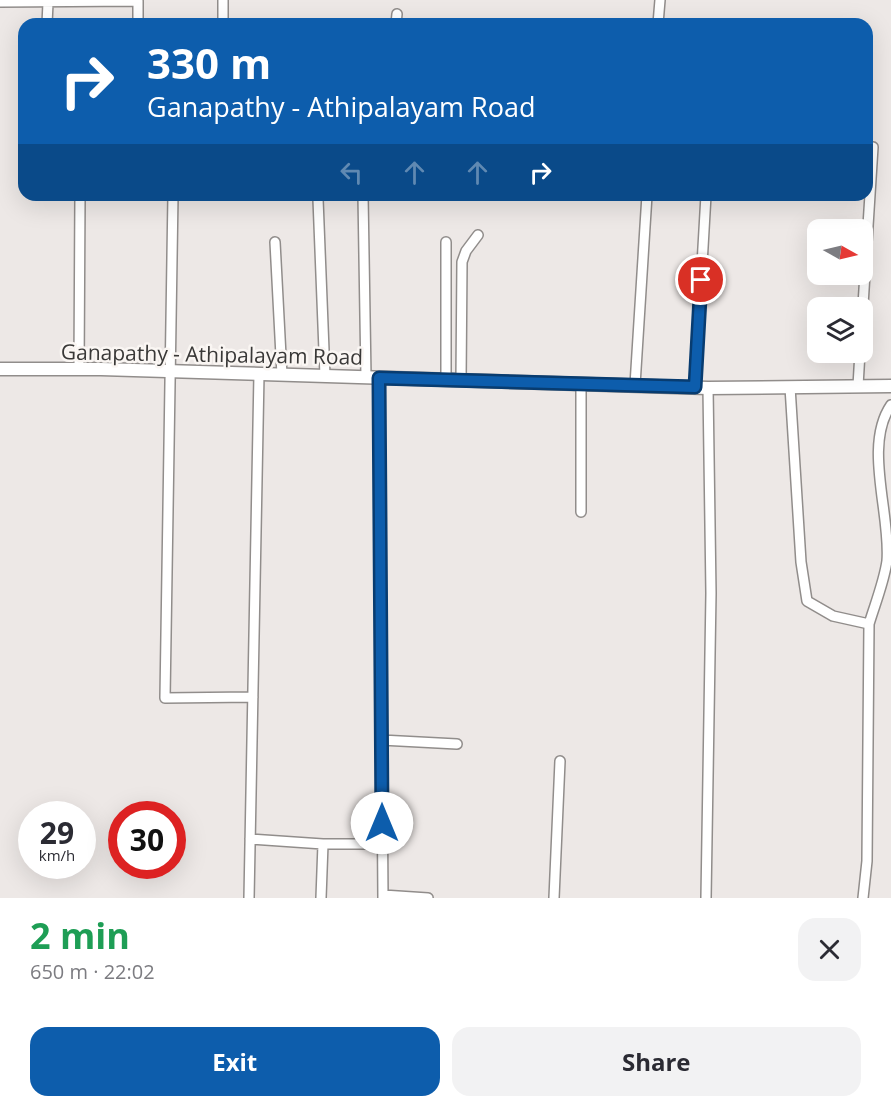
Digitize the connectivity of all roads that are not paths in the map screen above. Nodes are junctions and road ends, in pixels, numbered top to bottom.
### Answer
1 (223, 0) edge
2 (660, 0) edge
3 (0, 2) edge
4 (48, 3) junction
5 (47, 18) edge
6 (138, 18) edge
7 (223, 18) edge
8 (658, 18) edge
9 (80, 201) edge
10 (173, 201) edge
11 (318, 201) edge
12 (363, 201) edge
13 (647, 201) edge
14 (706, 201) edge
15 (868, 201) edge
16 (478, 235) dead end
17 (275, 242) dead end
18 (446, 242) dead end
19 (863, 297) edge
20 (860, 363) edge
21 (0, 369) edge
22 (79, 370) junction
23 (170, 371) junction
24 (259, 374) junction
25 (282, 375) junction
26 (325, 376) junction
27 (372, 377) junction
28 (446, 379) junction
29 (461, 380) junction
30 (581, 383) junction
31 (635, 385) junction
32 (858, 386) junction
33 (891, 386) edge
34 (701, 387) junction
35 (790, 387) junction
36 (891, 405) edge
37 (580, 512) dead end
38 (869, 624) junction
39 (253, 697) junction
40 (381, 740) junction
41 (457, 744) dead end
42 (560, 761) dead end
43 (250, 839) junction
44 (323, 844) junction
45 (382, 844) junction
46 (383, 896) edge
47 (249, 898) edge
48 (321, 898) edge
49 (428, 898) edge
50 (554, 898) edge
51 (706, 898) edge
52 (863, 898) edge

1 - 7 street
2 - 8 street
3 - 4 street
4 - 5 street
4 - 6 street
9 - 22 street
10 - 23 street
11 - 26 street
12 - 27 street
13 - 31 street
14 - 34 street
15 - 19 street
16 - 29 street
17 - 25 street
18 - 28 street
20 - 32 street
21 - 22 main road, Ganapathy - Athipalayam Road
22 - 23 main road, Ganapathy - Athipalayam Road
23 - 24 main road, Ganapathy - Athipalayam Road
23 - 39 street
24 - 25 main road, Ganapathy - Athipalayam Road
24 - 39 street
25 - 26 main road, Ganapathy - Athipalayam Road
26 - 27 main road, Ganapathy - Athipalayam Road
27 - 28 main road, Ganapathy - Athipalayam Road
27 - 40 street
28 - 29 main road, Ganapathy - Athipalayam Road
29 - 30 main road, Ganapathy - Athipalayam Road
30 - 31 main road, Ganapathy - Athipalayam Road
30 - 37 street
31 - 34 main road, Ganapathy - Athipalayam Road
32 - 33 main road, Ganapathy - Athipalayam Road
32 - 35 main road, Ganapathy - Athipalayam Road
34 - 35 main road, Ganapathy - Athipalayam Road
34 - 51 street
35 - 38 street
36 - 38 street
38 - 52 street
39 - 43 street
40 - 41 street
40 - 45 street
42 - 50 street
43 - 44 street
43 - 47 street
44 - 45 street
44 - 48 street
45 - 46 street
46 - 49 street

